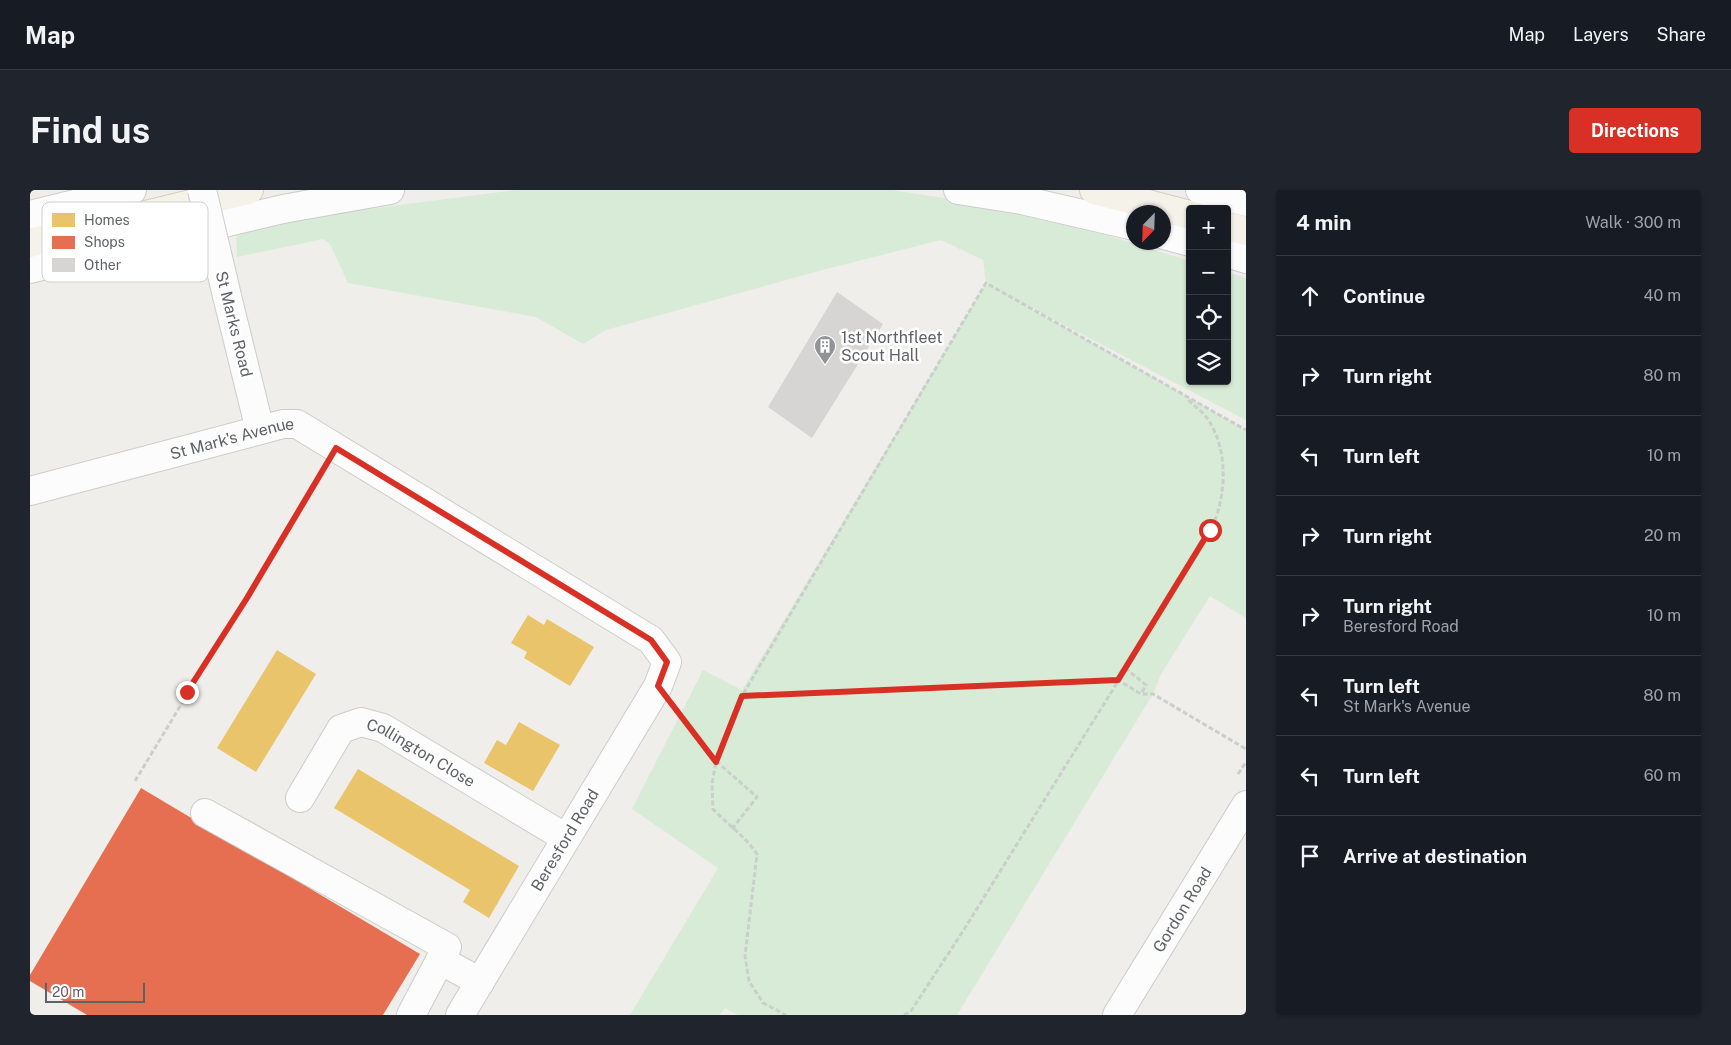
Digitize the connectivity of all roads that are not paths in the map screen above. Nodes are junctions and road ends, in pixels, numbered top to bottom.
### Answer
1 (132, 190) edge
2 (249, 190) edge
3 (390, 190) edge
4 (958, 190) edge
5 (1094, 190) edge
6 (1200, 190) edge
7 (83, 202) edge
8 (199, 202) edge
9 (1246, 202) edge
10 (1186, 214) edge
11 (208, 215) edge
12 (1126, 224) edge
13 (208, 227) edge
14 (1231, 227) edge
15 (1246, 231) edge
16 (1171, 237) edge
17 (1186, 241) edge
18 (1231, 255) edge
19 (1246, 259) edge
20 (260, 430) junction
21 (30, 491) edge
22 (662, 674) joint
23 (300, 798) dead end
24 (1246, 805) edge
25 (205, 813) dead end
26 (566, 838) junction
27 (440, 960) junction
28 (480, 982) junction
29 (411, 1015) edge
30 (460, 1015) edge
31 (1117, 1015) edge

1 - 7 street
2 - 8 main road
3 - 13 street
4 - 12 street
5 - 10 main road
6 - 9 street
11 - 20 street, St Marks Road, bridge
14 - 15 main road
16 - 17 street
18 - 19 street
20 - 21 street, St Mark's Avenue
20 - 22 street, St Mark's Avenue
22 - 26 street, Beresford Road
23 - 26 street, Collington Close
24 - 31 street, Gordon Road
25 - 27 street
26 - 28 street, Beresford Road
27 - 28 street
27 - 29 street
28 - 30 street, Beresford Road

